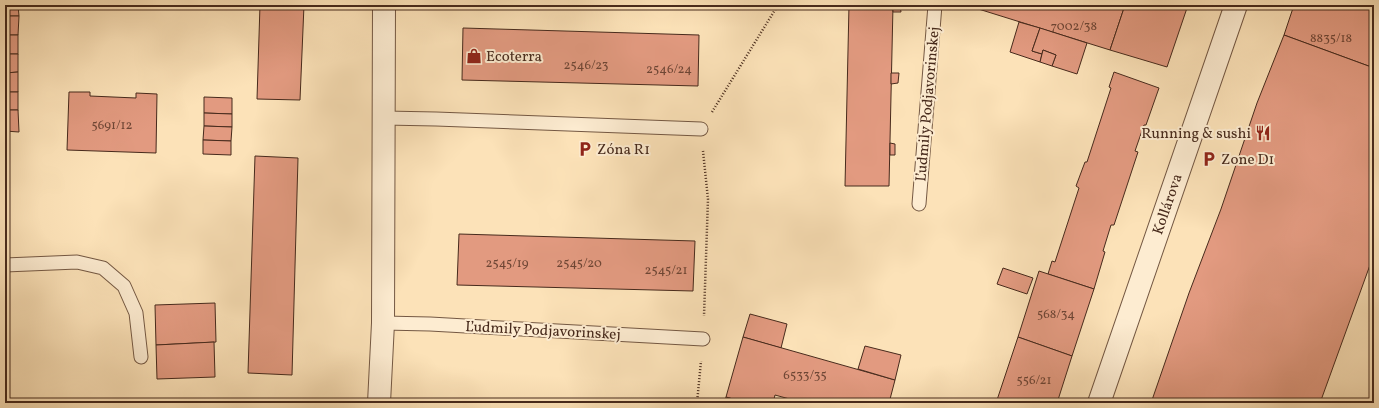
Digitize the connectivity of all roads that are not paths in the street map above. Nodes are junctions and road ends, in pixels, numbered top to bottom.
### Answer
1 (384, 5) edge
2 (934, 5) edge
3 (1236, 5) edge
4 (384, 118) junction
5 (701, 129) road end
6 (919, 204) dead end
7 (5, 265) edge
8 (383, 323) junction
9 (703, 339) road end
10 (141, 357) dead end
11 (379, 403) edge
12 (1099, 403) edge

1 - 4 street
2 - 6 lane, Ľudmily Podjavorinskej
3 - 12 street, Kollárova
4 - 5 lane
4 - 8 street
7 - 10 lane
8 - 9 lane, Ľudmily Podjavorinskej
8 - 11 street

